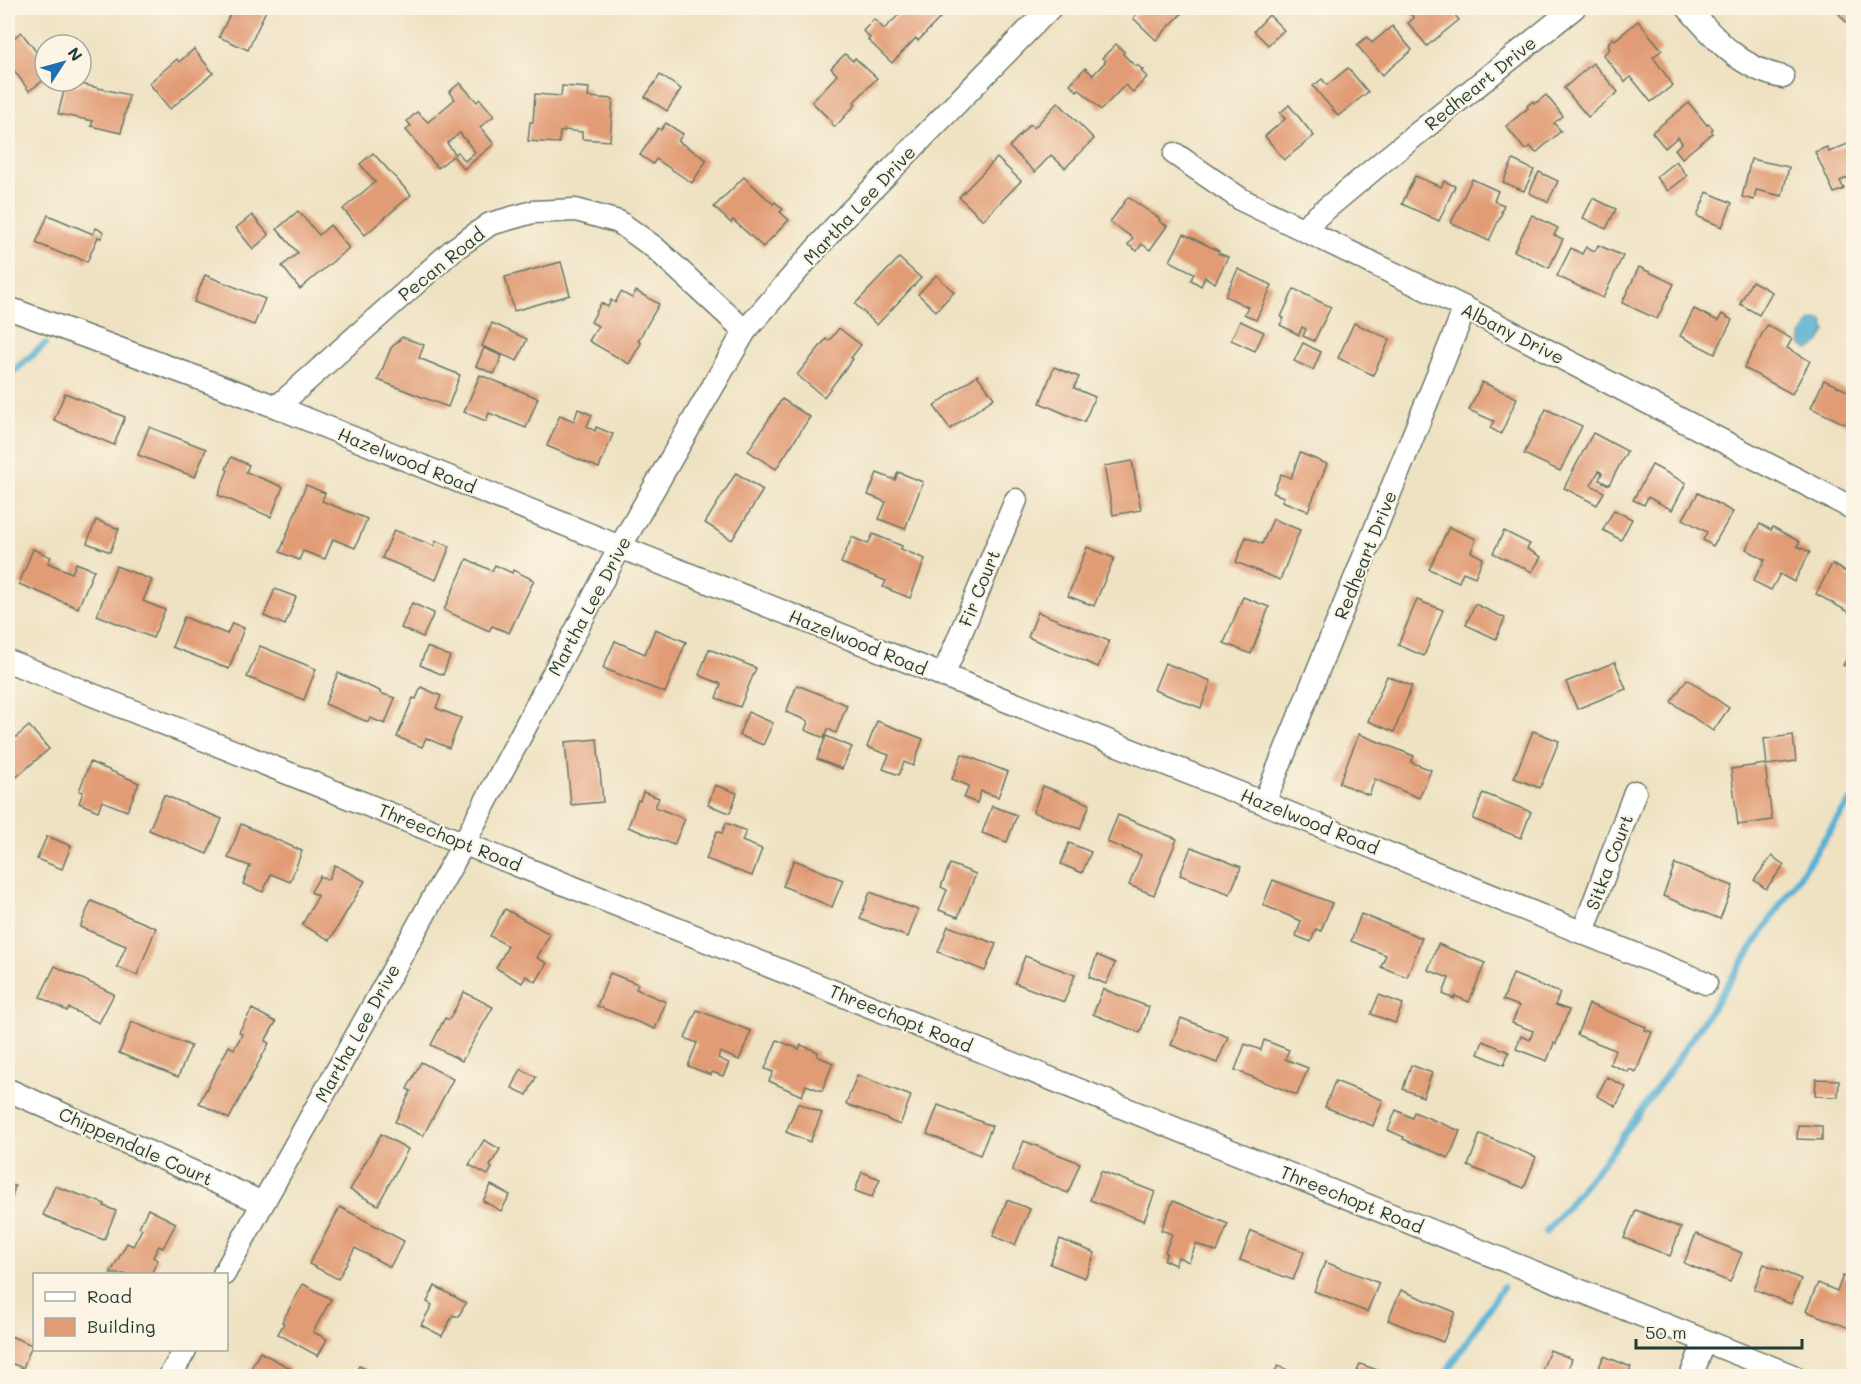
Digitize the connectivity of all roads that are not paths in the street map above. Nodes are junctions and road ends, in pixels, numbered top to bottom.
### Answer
1 (1050, 8) edge
2 (1574, 8) edge
3 (1688, 8) edge
4 (1783, 77) dead end
5 (1175, 154) dead end
6 (1303, 228) junction
7 (8, 308) edge
8 (1465, 308) junction
9 (745, 331) junction
10 (277, 407) junction
11 (1016, 500) dead end
12 (1854, 510) edge
13 (620, 547) junction
14 (8, 661) edge
15 (943, 676) junction
16 (1635, 792) dead end
17 (1264, 803) junction
18 (464, 843) junction
19 (1583, 932) junction
20 (1706, 983) dead end
21 (8, 1090) edge
22 (263, 1203) junction
23 (225, 1273) edge
24 (1705, 1341) junction
25 (183, 1351) edge
26 (170, 1377) edge
27 (1691, 1377) edge
28 (1793, 1377) edge

1 - 9 street, Martha Lee Drive
2 - 6 street, Redheart Drive
3 - 4 street
5 - 6 street, Albany Drive
6 - 8 street, Albany Drive
7 - 10 street, Hazelwood Road
8 - 12 street, Albany Drive
8 - 17 street, Redheart Drive
9 - 10 street, Pecan Road
9 - 13 street, Martha Lee Drive
10 - 13 street, Hazelwood Road
11 - 15 street, Fir Court
13 - 15 street, Hazelwood Road
13 - 18 street, Martha Lee Drive
14 - 18 street, Threechopt Road
15 - 17 street, Hazelwood Road
16 - 19 street, Sitka Court
17 - 19 street, Hazelwood Road
18 - 22 street, Martha Lee Drive
18 - 24 street, Threechopt Road
19 - 20 street, Hazelwood Road
21 - 22 street, Chippendale Court
22 - 23 street, Martha Lee Drive
24 - 27 street
24 - 28 street, Threechopt Road
25 - 26 street

